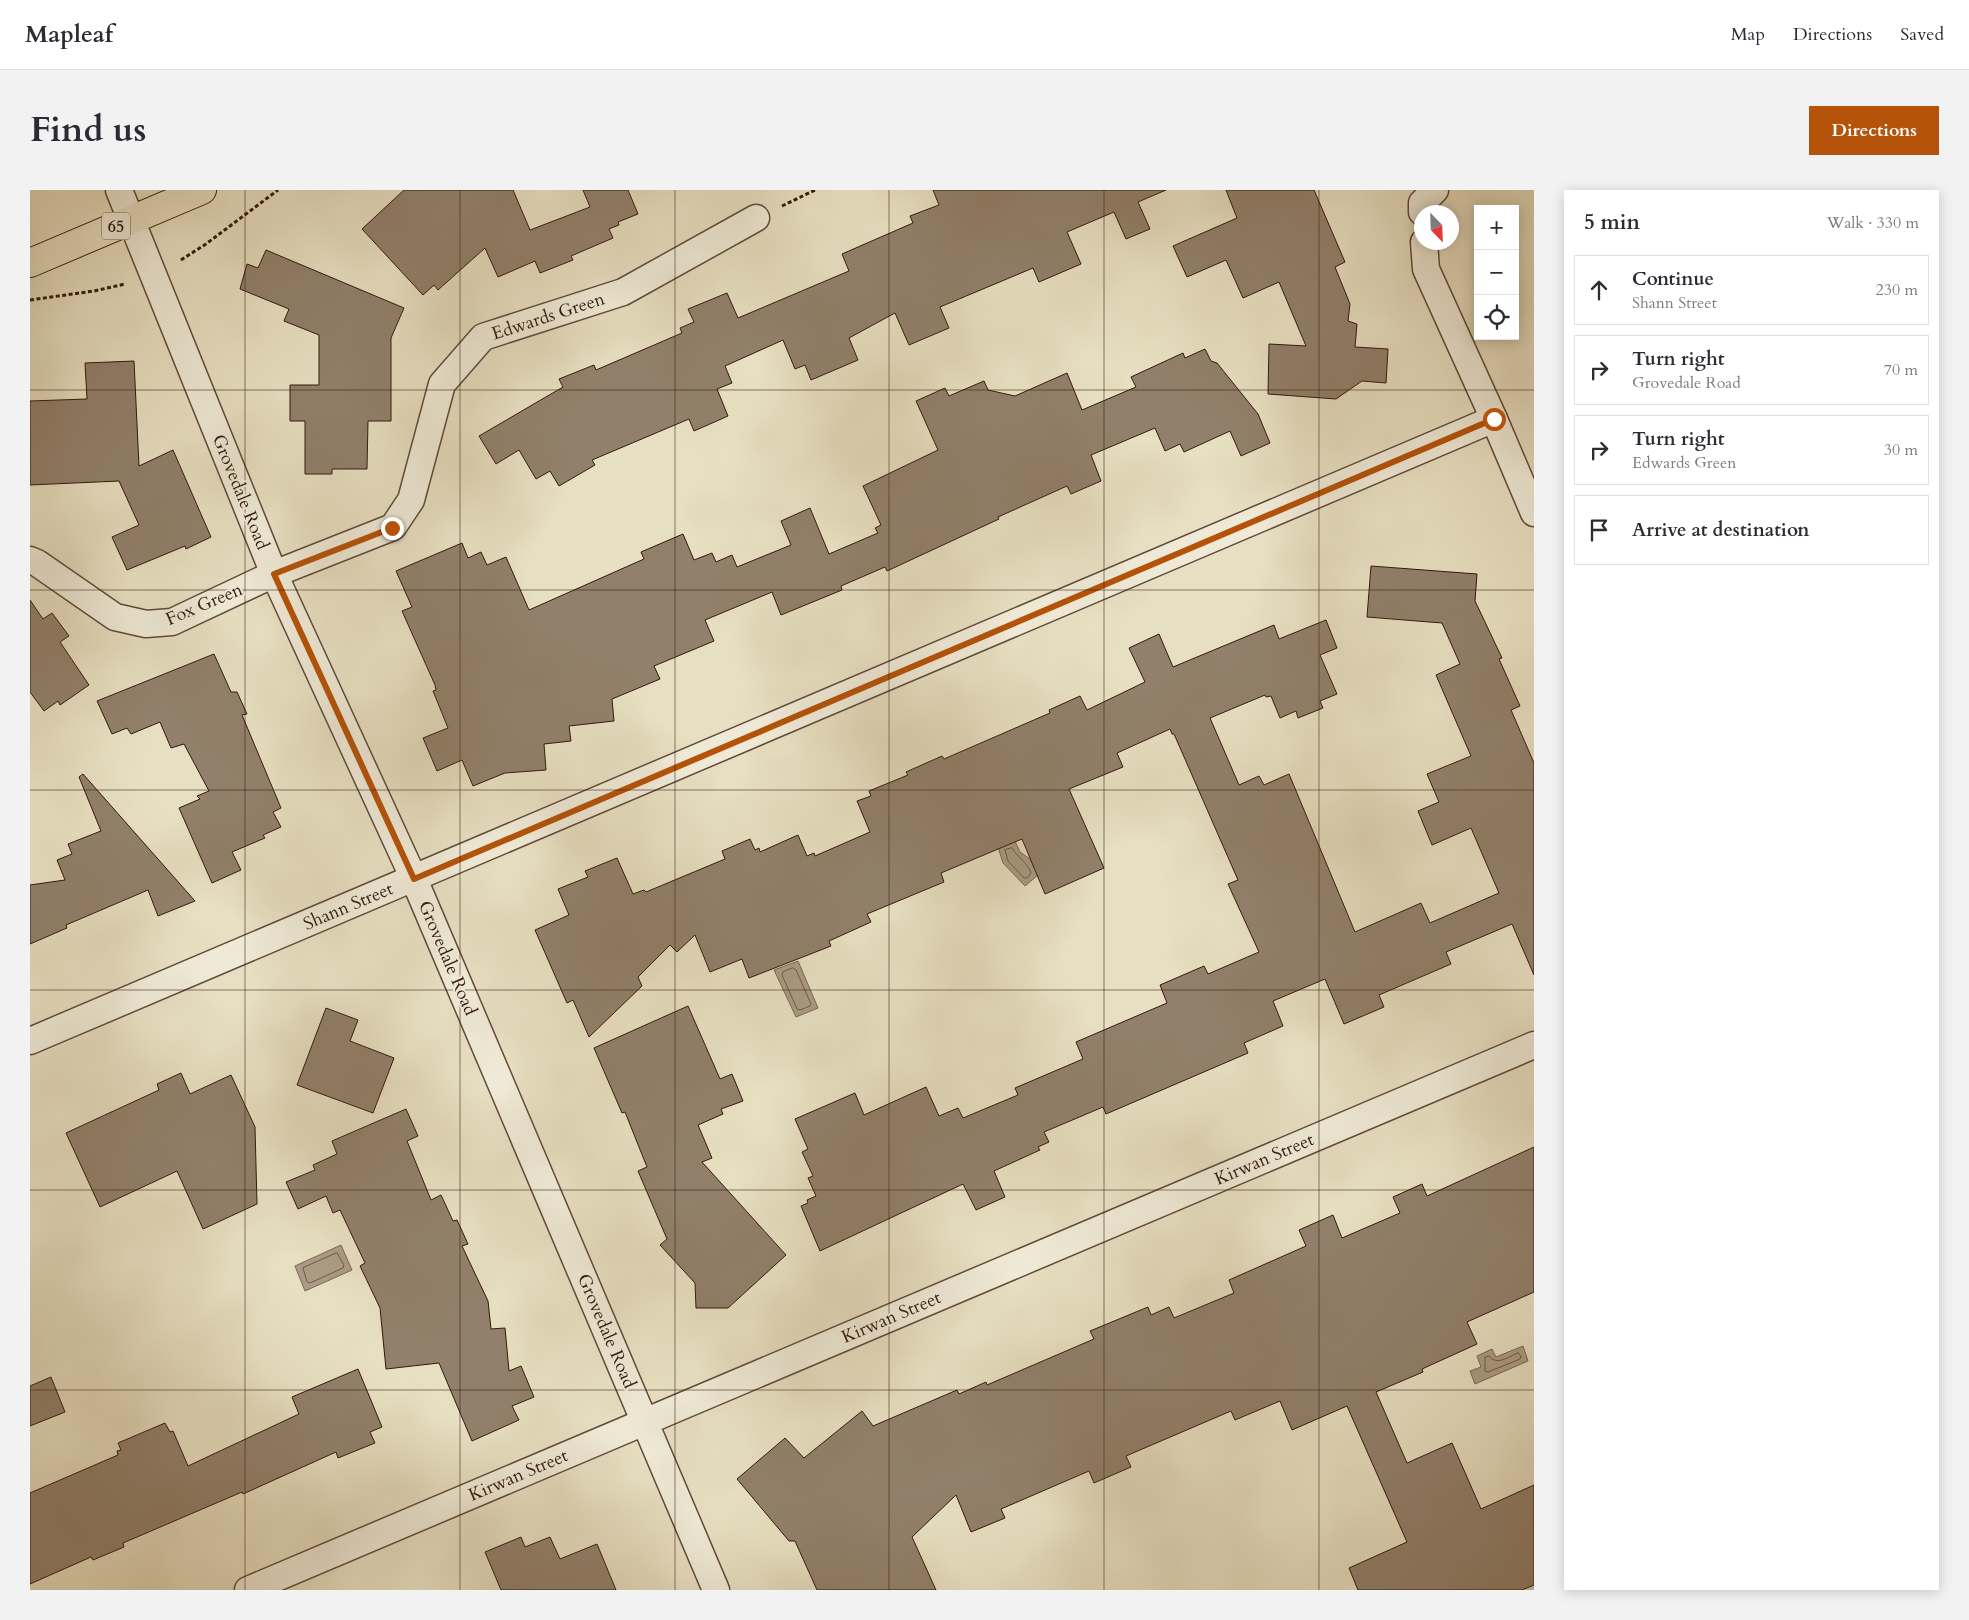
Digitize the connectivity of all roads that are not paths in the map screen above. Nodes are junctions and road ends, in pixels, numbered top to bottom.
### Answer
1 (119, 190) edge
2 (202, 190) edge
3 (756, 218) road end
4 (132, 220) junction
5 (1425, 250) edge
6 (30, 262) edge
7 (1494, 419) junction
8 (1534, 513) edge
9 (30, 560) edge
10 (274, 574) junction
11 (414, 879) junction
12 (30, 1041) edge
13 (1534, 1046) edge
14 (645, 1421) junction
15 (248, 1590) edge
16 (716, 1590) edge

1 - 4 street, Grovedale Road
2 - 4 main road, 65
3 - 10 street, Edwards Green
4 - 6 main road, 65
4 - 10 street, Grovedale Road
5 - 7 street
7 - 8 street
7 - 11 street, Shann Street
9 - 10 street, Fox Green
10 - 11 street, Grovedale Road
11 - 12 street, Shann Street
11 - 14 street, Grovedale Road
13 - 14 street, Kirwan Street
14 - 15 street, Kirwan Street
14 - 16 street, Grovedale Road

